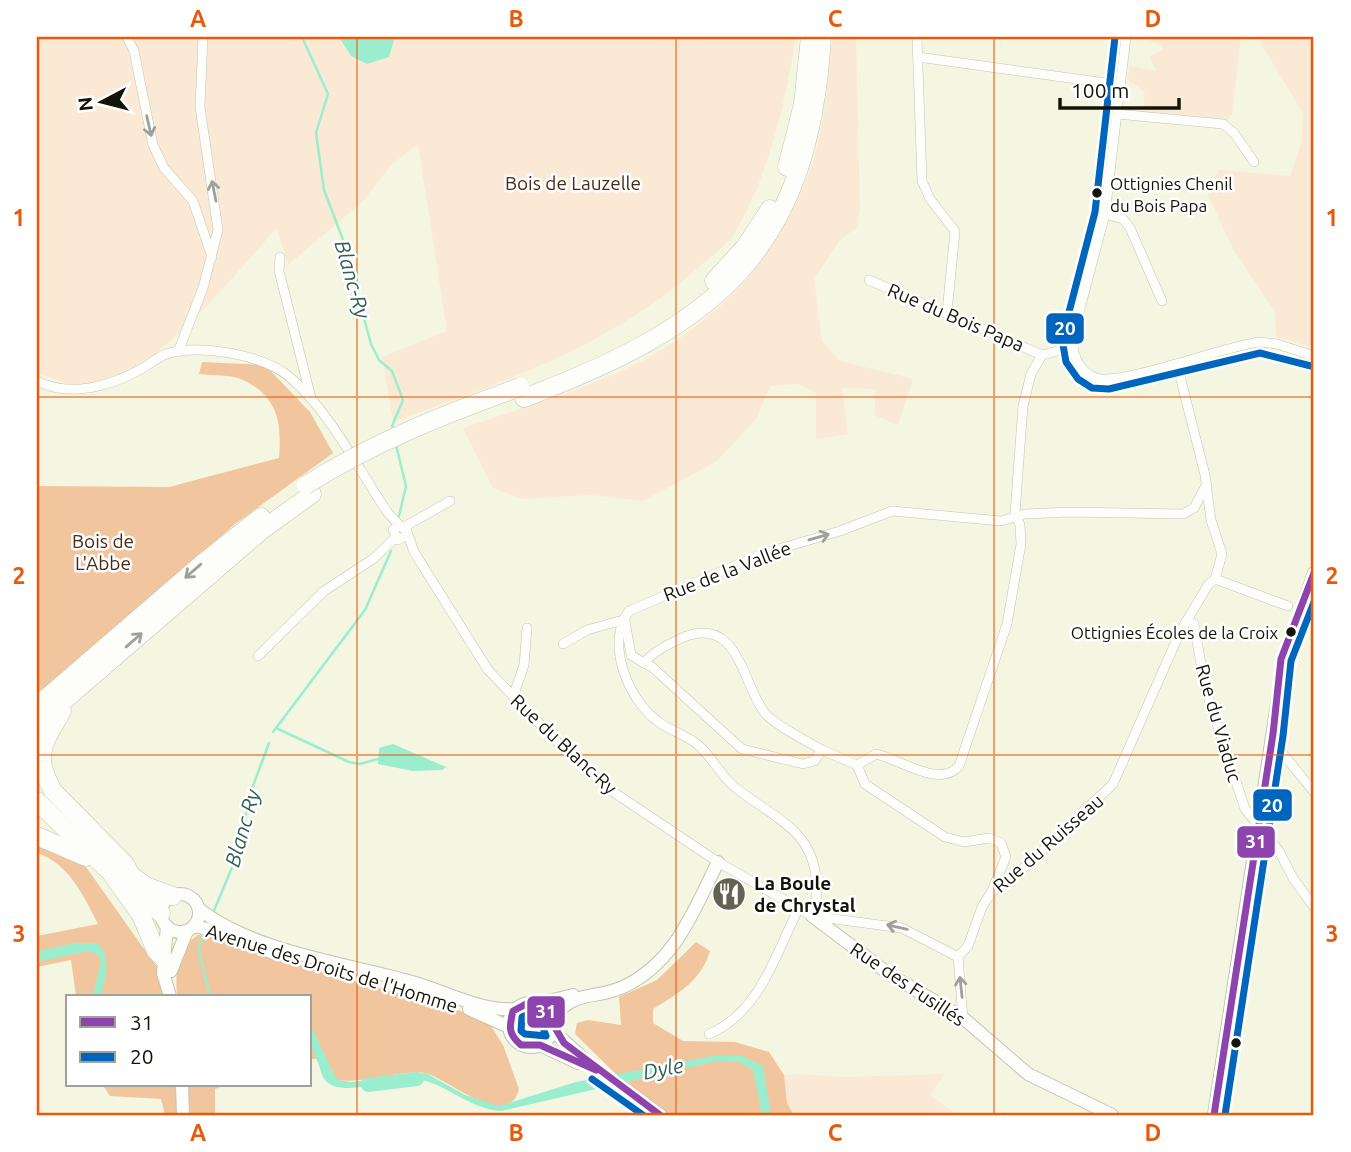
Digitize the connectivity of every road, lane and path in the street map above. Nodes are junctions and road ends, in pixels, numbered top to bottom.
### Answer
1 (127, 37) edge
2 (203, 37) edge
3 (810, 37) edge
4 (822, 37) edge
5 (917, 37) edge
6 (1126, 37) edge
7 (918, 57) junction
8 (1121, 85) junction
9 (1117, 114) junction
10 (1254, 162) dead end
11 (1105, 214) junction
12 (212, 257) junction
13 (280, 257) dead end
14 (869, 280) dead end
15 (1162, 301) dead end
16 (947, 312) junction
17 (1073, 347) junction
18 (178, 352) junction
19 (1042, 355) junction
20 (1314, 356) edge
21 (1178, 368) dead end
22 (37, 381) edge
23 (522, 393) junction
24 (312, 399) junction
25 (1206, 484) junction
26 (309, 490) junction
27 (450, 501) dead end
28 (1016, 518) junction
29 (400, 533) junction
30 (1314, 573) edge
31 (1215, 579) junction
32 (1288, 606) dead end
33 (624, 619) junction
34 (1186, 621) junction
35 (527, 628) dead end
36 (563, 644) dead end
37 (258, 656) dead end
38 (644, 663) junction
39 (513, 697) junction
40 (64, 701) junction
41 (37, 706) edge
42 (37, 724) edge
43 (1270, 747) junction
44 (822, 750) junction
45 (857, 765) junction
46 (37, 787) edge
47 (1314, 792) edge
48 (37, 801) edge
49 (1259, 825) junction
50 (39, 832) edge
51 (718, 862) junction
52 (111, 873) junction
53 (131, 875) junction
54 (991, 892) junction
55 (173, 896) junction
56 (1314, 907) edge
57 (799, 908) junction
58 (199, 909) junction
59 (812, 916) junction
60 (164, 920) junction
61 (191, 929) junction
62 (958, 957) junction
63 (165, 960) junction
64 (170, 995) edge
65 (170, 995) edge
66 (584, 996) junction
67 (537, 1004) junction
68 (515, 1009) junction
69 (963, 1018) junction
70 (552, 1024) junction
71 (509, 1027) junction
72 (709, 1034) dead end
73 (540, 1045) junction
74 (596, 1070) junction
75 (182, 1086) edge
76 (183, 1115) edge
77 (660, 1115) edge
78 (1112, 1115) edge
79 (1214, 1115) edge

1 -> 12 street
12 -> 2 street
3 - 23 highway
4 - 23 highway
5 - 7 street
6 - 8 street
7 - 8 street
7 - 16 street
8 - 9 street
9 - 10 street
9 - 11 street
11 - 15 street
11 - 17 street
12 - 18 street
13 - 24 street, Rue du Blanc-Ry
14 - 16 street, Rue du Bois Papa
16 - 19 street, Rue du Bois Papa
17 - 19 street
17 - 20 street
18 - 22 street, Rue du Blanc-Ry
18 - 24 street, Rue du Blanc-Ry
19 - 28 street
21 - 25 street
23 - 26 highway, bridge
24 - 29 street, Rue du Blanc-Ry
25 - 28 street, Rue de la Vallée
25 - 31 street
40 -> 26 highway
26 -> 41 highway
27 - 29 street
33 -> 28 street, Rue de la Vallée
28 - 45 street
29 - 37 street
29 - 39 street, Rue du Blanc-Ry
30 - 43 main road
31 - 32 street
31 - 34 street, Rue du Ruisseau
33 - 36 street, Rue de la Vallée
33 - 38 street
33 - 59 street
34 - 49 street, Rue du Viaduc
34 - 54 street, Rue du Ruisseau
35 - 39 street
38 - 44 street
38 - 44 street
39 - 51 street, Rue du Blanc-Ry
40 - 42 highway
40 - 53 highway
43 - 47 street
43 - 49 main road
44 - 45 street
45 - 54 street
46 - 53 highway
48 - 52 highway
49 - 56 street
49 - 79 main road
50 - 52 highway
51 - 57 street, Rue du Blanc-Ry
51 - 66 main road
52 - 60 highway
52 - 63 highway
53 - 55 highway
54 - 62 street, Rue du Ruisseau
55 - 58 main road
55 - 60 main road
57 - 59 street, Rue du Blanc-Ry
57 - 72 street
58 - 61 main road
58 - 68 main road, Avenue des Droits de l'Homme
62 -> 59 street, Rue du Blanc-Ry
59 - 69 main road, Rue des Fusillés
60 - 61 main road
60 - 63 main road
61 - 65 main road
61 - 71 main road, Avenue des Droits de l'Homme
69 -> 62 street
63 - 64 main road
66 - 67 main road
66 - 70 main road
67 - 68 main road
67 - 70 main road
68 - 71 main road
69 - 78 main road, Rue des Fusillés
70 - 73 main road
70 - 74 main road
71 - 73 main road
73 - 74 main road
74 - 77 main road
75 - 76 main road

